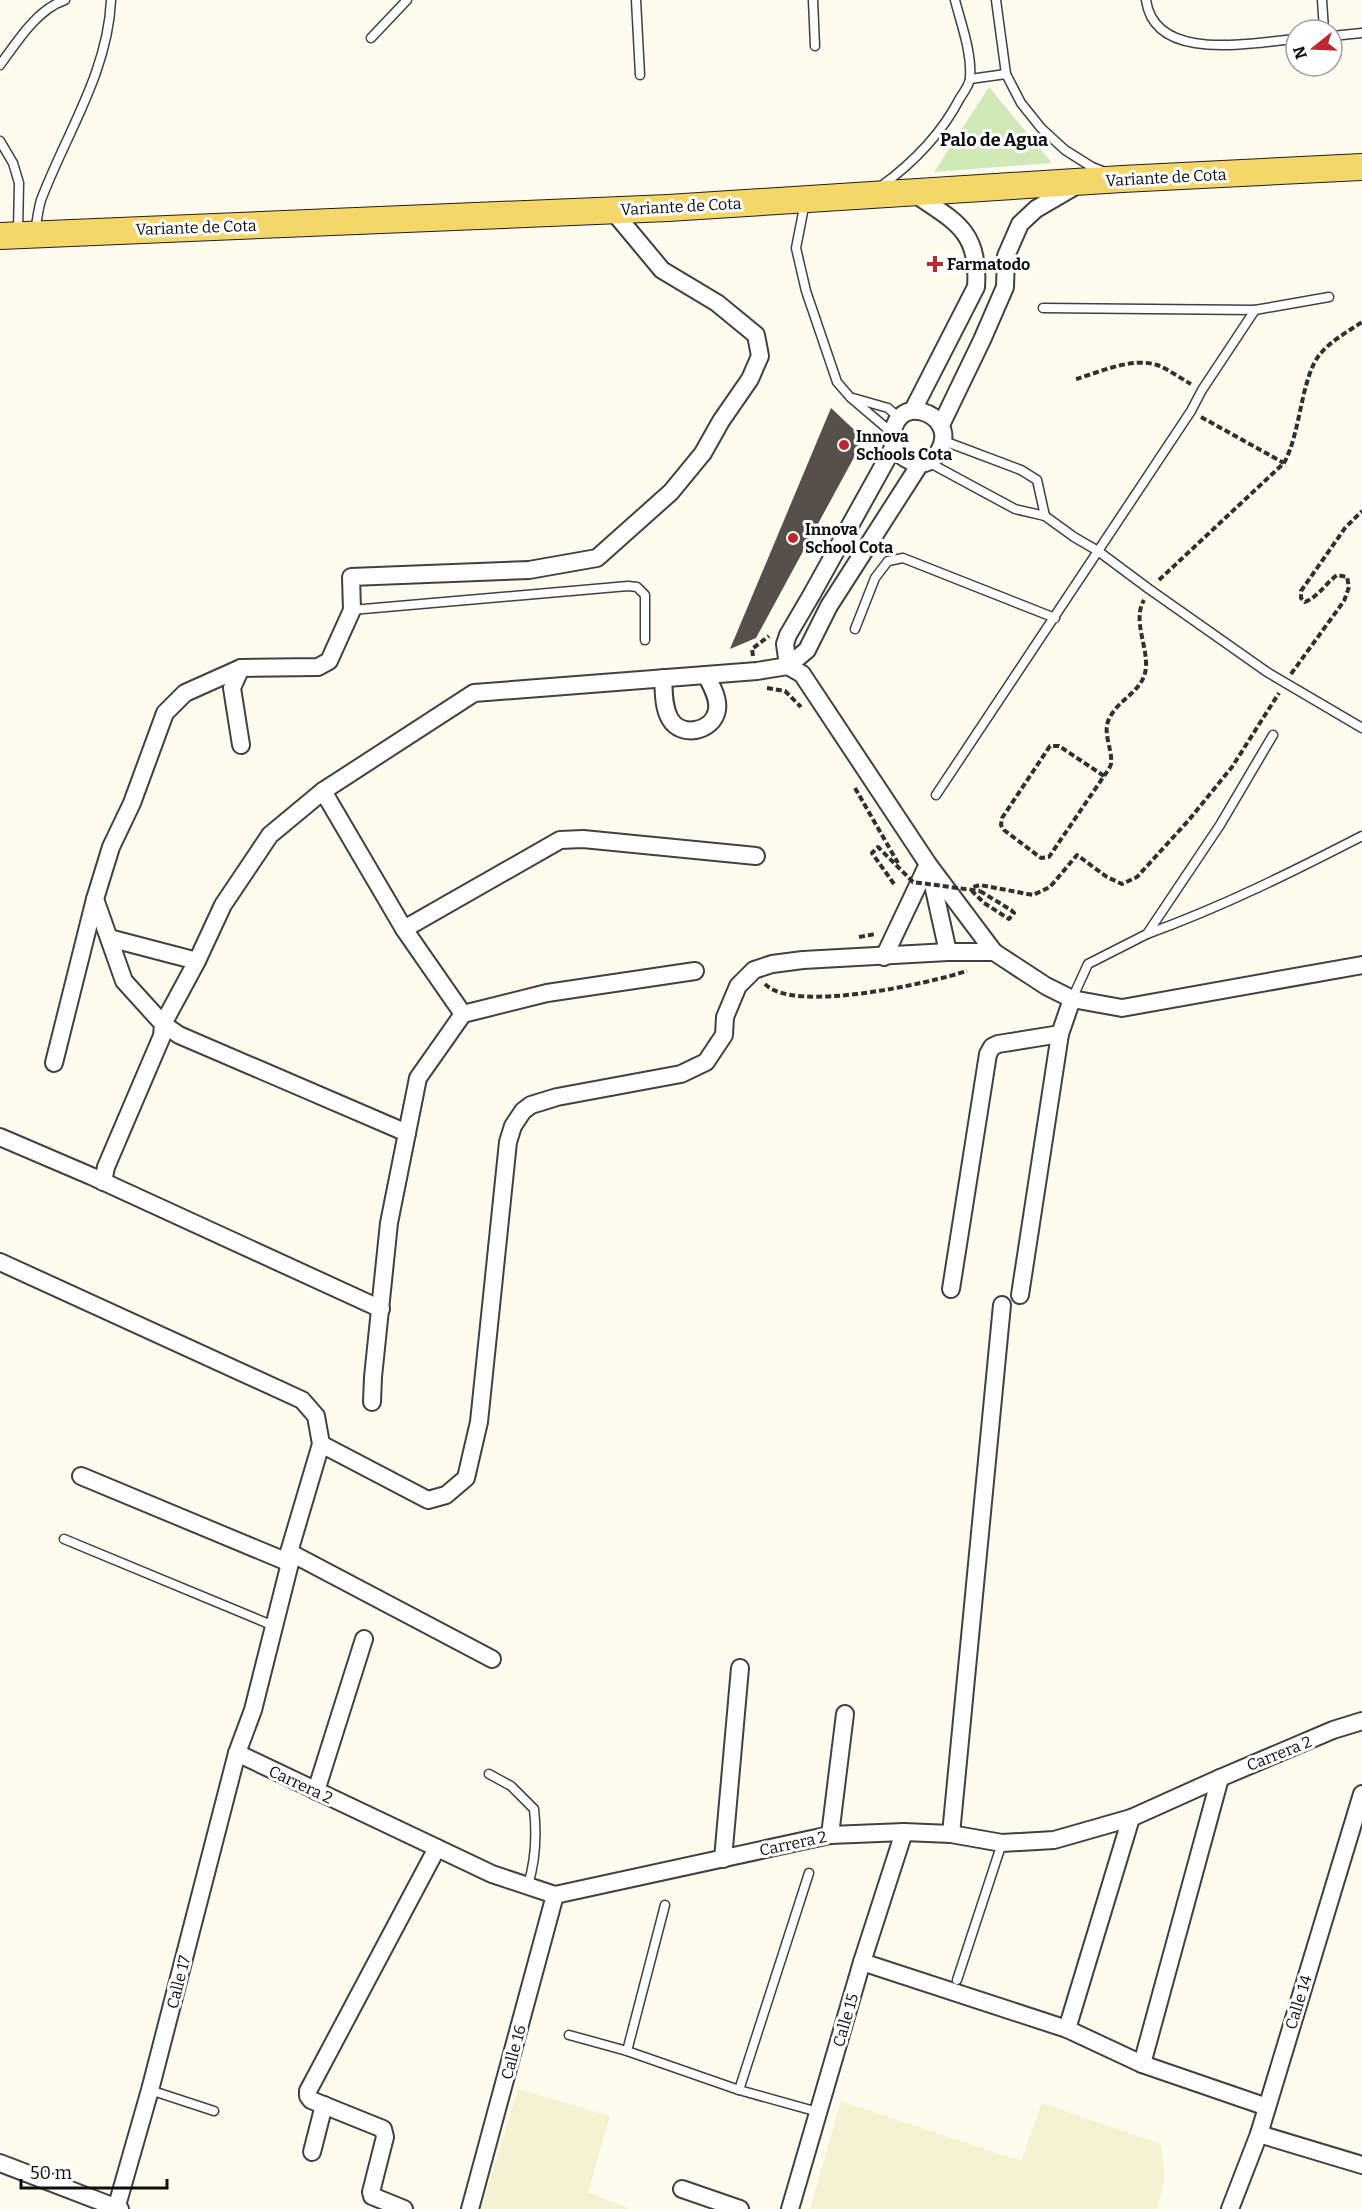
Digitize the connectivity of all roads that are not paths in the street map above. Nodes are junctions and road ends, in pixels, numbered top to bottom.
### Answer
1 (65, 0) edge
2 (111, 0) edge
3 (407, 0) edge
4 (636, 0) edge
5 (813, 0) edge
6 (955, 0) edge
7 (996, 0) edge
8 (1146, 0) edge
9 (1322, 0) edge
10 (1323, 18) edge
11 (1362, 33) edge
12 (1344, 35) edge
13 (371, 38) dead end
14 (1284, 40) edge
15 (815, 46) dead end
16 (0, 65) edge
17 (1006, 74) junction
18 (640, 75) dead end
19 (970, 80) junction
20 (0, 141) edge
21 (1362, 167) edge
22 (1122, 179) junction
23 (1082, 182) junction
24 (912, 192) junction
25 (870, 194) junction
26 (806, 198) junction
27 (612, 210) junction
28 (17, 235) edge
29 (1329, 297) dead end
30 (1043, 308) dead end
31 (1256, 310) junction
32 (850, 398) junction
33 (899, 427) junction
34 (942, 433) junction
35 (924, 463) junction
36 (1045, 516) junction
37 (1098, 551) junction
38 (352, 610) junction
39 (1055, 618) junction
40 (855, 629) dead end
41 (645, 640) dead end
42 (788, 666) junction
43 (241, 668) junction
44 (706, 675) junction
45 (663, 678) junction
46 (1362, 728) edge
47 (1273, 735) dead end
48 (241, 745) dead end
49 (323, 791) junction
50 (936, 795) dead end
51 (1362, 836) edge
52 (756, 856) dead end
53 (928, 864) junction
54 (95, 899) junction
55 (404, 929) junction
56 (1147, 934) junction
57 (109, 938) junction
58 (948, 952) junction
59 (994, 952) junction
60 (884, 957) junction
61 (197, 961) junction
62 (1362, 965) edge
63 (695, 971) dead end
64 (1072, 999) junction
65 (463, 1014) junction
66 (163, 1024) junction
67 (1060, 1034) junction
68 (54, 1063) dead end
69 (407, 1133) junction
70 (0, 1137) edge
71 (103, 1182) junction
72 (0, 1262) edge
73 (951, 1289) dead end
74 (1020, 1295) dead end
75 (1002, 1305) dead end
76 (381, 1309) junction
77 (372, 1402) dead end
78 (321, 1444) junction
79 (81, 1476) dead end
80 (64, 1539) dead end
81 (289, 1558) junction
82 (273, 1626) junction
83 (364, 1639) dead end
84 (492, 1659) dead end
85 (740, 1668) dead end
86 (845, 1713) dead end
87 (1362, 1721) edge
88 (237, 1753) junction
89 (489, 1774) dead end
90 (1220, 1778) junction
91 (316, 1791) junction
92 (1362, 1794) edge
93 (1131, 1818) junction
94 (904, 1832) junction
95 (830, 1834) junction
96 (951, 1834) junction
97 (1002, 1842) junction
98 (437, 1848) junction
99 (723, 1859) junction
100 (809, 1873) dead end
101 (528, 1885) junction
102 (555, 1895) junction
103 (665, 1905) dead end
104 (862, 1962) junction
105 (957, 1980) dead end
106 (1067, 2029) junction
107 (569, 2035) dead end
108 (627, 2051) junction
109 (1142, 2064) junction
110 (150, 2090) junction
111 (739, 2090) junction
112 (324, 2105) junction
113 (1267, 2107) junction
114 (214, 2111) dead end
115 (818, 2112) junction
116 (1259, 2134) junction
117 (312, 2152) dead end
118 (0, 2163) edge
119 (1362, 2165) edge
120 (682, 2188) dead end
121 (117, 2209) edge
122 (404, 2209) edge
123 (470, 2209) edge
124 (740, 2209) edge
125 (790, 2209) edge
126 (1230, 2209) edge

1 - 16 lane
2 - 28 lane
3 - 13 lane
4 - 18 lane
5 - 15 lane
6 - 19 lane
7 - 17 lane
8 - 14 lane
9 - 10 lane
11 - 12 lane
17 - 19 lane
17 - 22 lane
19 - 25 lane
20 - 28 lane
21 - 22 main road, Variante de Cota
22 - 23 main road, Variante de Cota
23 - 24 main road, Variante de Cota
23 - 34 street
24 - 25 main road, Variante de Cota
24 - 33 street
25 - 26 main road, Variante de Cota
26 - 27 main road, Variante de Cota
26 - 32 lane
27 - 28 main road, Variante de Cota
27 - 38 street
29 - 31 lane
30 - 31 lane
31 - 37 lane
32 - 33 lane
32 - 33 lane
33 - 34 street
33 - 35 street
33 - 42 street
34 - 35 street
34 - 36 lane
35 - 36 lane
35 - 42 street
36 - 37 lane
37 - 39 lane
37 - 46 lane
38 - 41 lane
38 - 43 street
39 - 40 lane
39 - 50 lane
42 - 44 street
42 - 53 street
43 - 48 street
43 - 54 street
44 - 45 street
44 - 45 street
45 - 49 street
47 - 56 lane
49 - 55 street
49 - 61 street
51 - 56 lane
52 - 55 street
53 - 58 street
53 - 59 street
53 - 60 street
54 - 57 street
54 - 68 street
55 - 65 street
56 - 64 lane
57 - 61 street
57 - 66 street
58 - 59 street
58 - 60 street
59 - 64 street
60 - 78 street
61 - 66 street
62 - 64 street
63 - 65 street
64 - 67 street
65 - 69 street
66 - 69 street
66 - 71 street
67 - 73 street
67 - 74 street
69 - 76 street
70 - 71 street
71 - 76 street
72 - 78 street
75 - 96 street
76 - 77 street
78 - 81 street, Calle 17
79 - 81 street
80 - 82 lane
81 - 82 street, Calle 17
81 - 84 street
82 - 88 street, Calle 17
83 - 91 street
85 - 99 street
86 - 95 street
87 - 90 street, Carrera 2
88 - 91 street, Carrera 2
88 - 110 street, Calle 17
89 - 101 lane
90 - 93 street, Carrera 2
90 - 109 street
91 - 98 street, Carrera 2
92 - 113 street, Calle 14
93 - 97 street, Carrera 2
93 - 106 street
94 - 95 street, Carrera 2
94 - 96 street, Carrera 2
94 - 104 street, Calle 15
95 - 99 street, Carrera 2
96 - 97 street, Carrera 2
97 - 105 lane
98 - 101 street, Carrera 2
98 - 112 street
99 - 102 street, Carrera 2
100 - 111 lane
101 - 102 street, Carrera 2
102 - 123 street, Calle 16
103 - 108 lane
104 - 106 street
104 - 115 street, Calle 15
106 - 109 street
107 - 108 lane
108 - 111 lane
109 - 113 street
110 - 114 lane
110 - 121 street, Calle 17
111 - 115 lane
112 - 117 street
112 - 122 street
113 - 116 street, Calle 14
115 - 125 street, Calle 15
116 - 119 street
116 - 126 street, Calle 14
118 - 121 street
120 - 124 street

